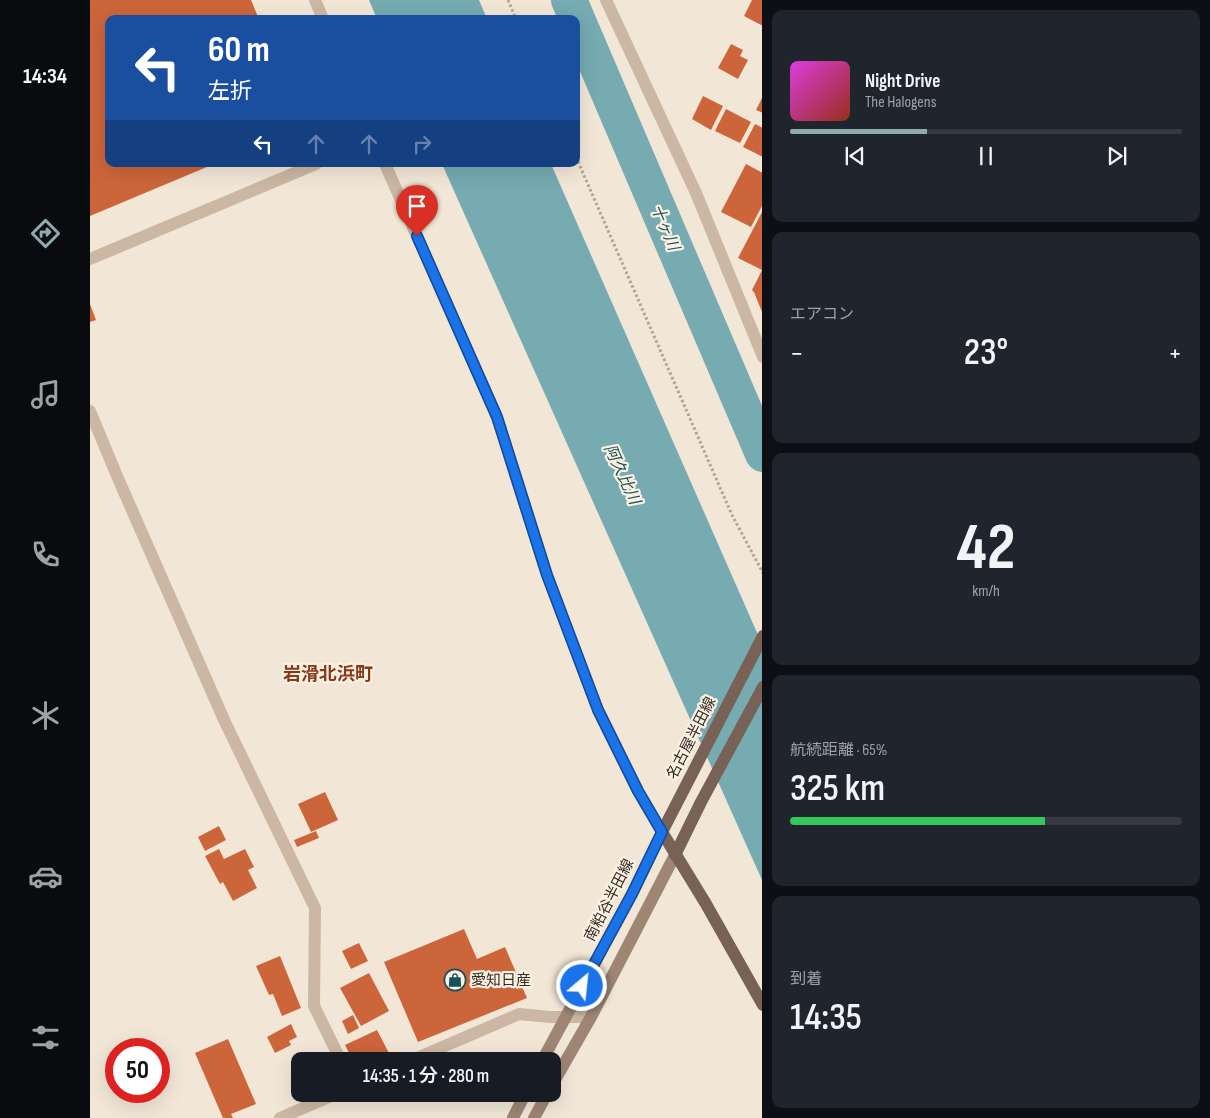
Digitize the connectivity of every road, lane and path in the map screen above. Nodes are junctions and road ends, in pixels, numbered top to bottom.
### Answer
1 (315, 0) edge
2 (508, 0) edge
3 (606, 0) edge
4 (321, 15) edge
5 (514, 15) edge
6 (309, 167) edge
7 (386, 167) edge
8 (580, 167) edge
9 (90, 259) edge
10 (762, 357) edge
11 (90, 411) edge
12 (762, 573) edge
13 (762, 636) edge
14 (762, 687) edge
15 (662, 832) junction
16 (675, 855) junction
17 (762, 1005) edge
18 (591, 1016) junction
19 (566, 1017) junction
20 (337, 1052) edge
21 (431, 1052) edge
22 (547, 1052) edge
23 (561, 1069) edge
24 (317, 1102) edge
25 (521, 1102) edge
26 (543, 1102) edge
27 (280, 1118) edge
28 (513, 1118) edge
29 (534, 1118) edge

1 - 4 street
2 - 5 path
3 - 10 street
6 - 9 street
7 - 15 street
8 - 12 path
11 - 20 street
13 - 15 main road, 名古屋半田線
14 - 16 main road
15 - 16 main road
15 - 19 main road, 南粕谷半田線
16 - 17 main road
16 - 18 main road
18 - 19 street
18 - 23 main road
19 - 21 street
19 - 22 main road, 南粕谷半田線
24 - 27 street
25 - 28 main road
26 - 29 main road

